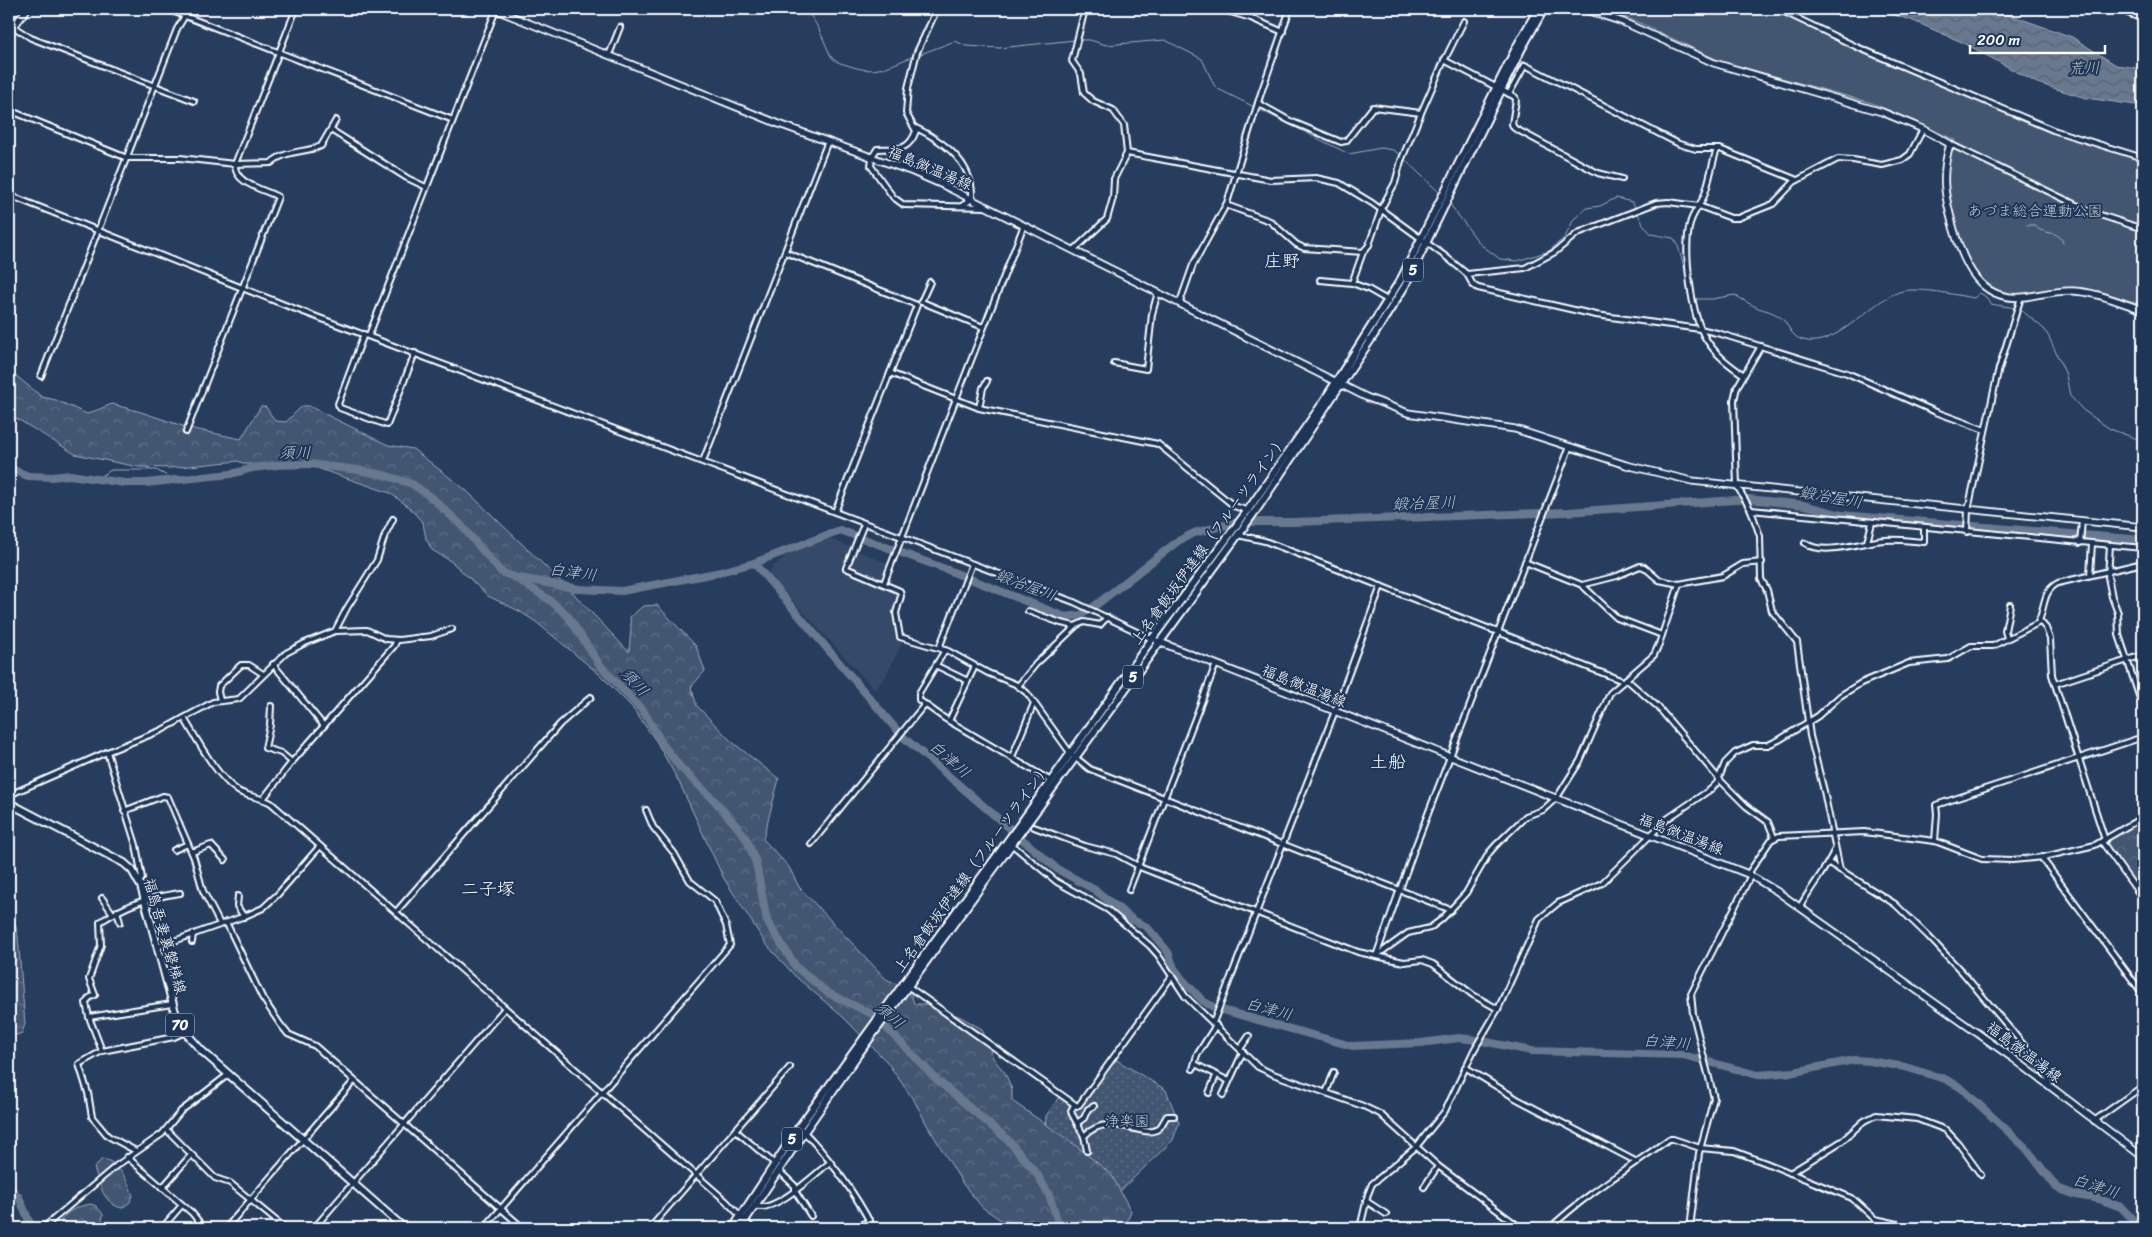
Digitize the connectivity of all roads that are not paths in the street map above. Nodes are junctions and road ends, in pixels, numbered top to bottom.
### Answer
1 (27, 9) edge
2 (167, 9) edge
3 (189, 9) edge
4 (296, 9) edge
5 (495, 9) edge
6 (937, 9) edge
7 (1085, 9) edge
8 (1220, 9) edge
9 (1290, 9) edge
10 (1538, 9) edge
11 (1544, 9) edge
12 (1583, 9) edge
13 (1778, 9) edge
14 (2116, 9) edge
15 (185, 16) junction
16 (2143, 19) edge
17 (1464, 21) dead end
18 (11, 25) edge
19 (620, 28) dead end
20 (1283, 32) junction
21 (9, 33) edge
22 (279, 51) junction
23 (609, 55) junction
24 (1444, 60) junction
25 (1509, 75) junction
26 (1516, 80) junction
27 (155, 86) junction
28 (1499, 89) junction
29 (1509, 94) junction
30 (194, 101) dead end
31 (1258, 103) junction
32 (9, 110) edge
33 (1421, 113) junction
34 (336, 120) dead end
35 (453, 120) junction
36 (916, 128) junction
37 (1923, 129) junction
38 (332, 130) junction
39 (828, 141) junction
40 (1950, 144) junction
41 (1717, 149) junction
42 (1127, 153) junction
43 (872, 157) junction
44 (127, 158) junction
45 (2143, 158) edge
46 (235, 164) junction
47 (1235, 172) junction
48 (1622, 179) dead end
49 (1797, 180) junction
50 (426, 187) junction
51 (9, 195) edge
52 (972, 199) junction
53 (963, 205) junction
54 (1226, 205) junction
55 (987, 206) junction
56 (1699, 206) junction
57 (1381, 210) junction
58 (1024, 225) junction
59 (2143, 229) edge
60 (98, 230) junction
61 (1423, 242) junction
62 (1074, 250) junction
63 (785, 252) junction
64 (1363, 252) junction
65 (1468, 274) junction
66 (1320, 280) dead end
67 (930, 282) dead end
68 (1352, 283) junction
69 (242, 287) junction
70 (1158, 292) junction
71 (2021, 297) junction
72 (1388, 300) junction
73 (922, 302) junction
74 (1180, 302) junction
75 (916, 305) junction
76 (2143, 310) edge
77 (983, 326) junction
78 (1701, 329) junction
79 (367, 334) junction
80 (1761, 346) junction
81 (415, 353) junction
82 (1114, 363) dead end
83 (890, 373) junction
84 (1744, 375) junction
85 (41, 376) dead end
86 (987, 381) dead end
87 (1339, 382) junction
88 (955, 399) junction
89 (979, 408) junction
90 (1985, 430) junction
91 (186, 432) dead end
92 (1570, 446) junction
93 (703, 461) junction
94 (1737, 486) junction
95 (1751, 510) junction
96 (835, 512) junction
97 (1250, 513) junction
98 (1968, 513) junction
99 (393, 518) dead end
100 (1872, 523) junction
101 (864, 524) junction
102 (2082, 524) junction
103 (2143, 527) edge
104 (1924, 528) junction
105 (1967, 531) junction
106 (1235, 532) junction
107 (902, 538) junction
108 (2080, 541) junction
109 (1867, 542) junction
110 (1805, 543) dead end
111 (2092, 544) junction
112 (2110, 545) junction
113 (2143, 548) edge
114 (1525, 562) junction
115 (1762, 562) junction
116 (2143, 563) edge
117 (972, 564) junction
118 (2109, 571) junction
119 (2090, 575) junction
120 (884, 583) junction
121 (1679, 584) junction
122 (1582, 585) junction
123 (1381, 586) junction
124 (2010, 605) dead end
125 (1028, 610) dead end
126 (1107, 617) junction
127 (2039, 620) junction
128 (1075, 626) junction
129 (452, 629) dead end
130 (336, 630) junction
131 (1498, 632) junction
132 (1662, 636) junction
133 (2007, 638) junction
134 (397, 640) junction
135 (1156, 640) junction
136 (939, 648) junction
137 (945, 650) junction
138 (2143, 656) edge
139 (2128, 660) junction
140 (273, 664) junction
141 (1216, 664) junction
142 (937, 666) junction
143 (975, 666) junction
144 (263, 674) junction
145 (1624, 680) junction
146 (968, 681) junction
147 (2055, 684) junction
148 (1018, 686) junction
149 (591, 697) dead end
150 (220, 700) junction
151 (1034, 703) junction
152 (925, 704) junction
153 (271, 706) dead end
154 (2143, 708) edge
155 (1335, 711) junction
156 (184, 718) junction
157 (949, 720) junction
158 (1809, 721) junction
159 (324, 726) junction
160 (2143, 736) edge
161 (107, 752) junction
162 (1073, 756) junction
163 (1012, 757) junction
164 (1451, 757) junction
165 (2079, 757) junction
166 (292, 762) junction
167 (1719, 779) junction
168 (1051, 781) junction
169 (9, 795) edge
170 (1165, 798) junction
171 (263, 799) junction
172 (1555, 799) junction
173 (9, 803) edge
174 (646, 810) dead end
175 (124, 811) junction
176 (2143, 817) edge
177 (1028, 824) junction
178 (1832, 833) junction
179 (1649, 836) junction
180 (1774, 837) junction
181 (1935, 841) junction
182 (2104, 841) junction
183 (1011, 842) junction
184 (1284, 843) junction
185 (188, 844) junction
186 (811, 844) dead end
187 (320, 846) junction
188 (174, 850) dead end
189 (1834, 851) junction
190 (192, 852) junction
191 (2041, 857) junction
192 (225, 860) dead end
193 (1829, 863) junction
194 (1139, 865) junction
195 (1840, 870) junction
196 (1750, 875) junction
197 (139, 883) junction
198 (1399, 889) junction
199 (1130, 890) dead end
200 (180, 893) dead end
201 (238, 896) dead end
202 (102, 898) dead end
203 (145, 899) junction
204 (2143, 899) edge
205 (1800, 907) junction
206 (1451, 910) junction
207 (1256, 911) junction
208 (115, 912) junction
209 (396, 912) junction
210 (244, 917) junction
211 (120, 922) dead end
212 (226, 922) junction
213 (220, 924) junction
214 (193, 934) junction
215 (192, 942) dead end
216 (156, 947) junction
217 (1376, 956) junction
218 (1172, 976) junction
219 (909, 987) junction
220 (2143, 994) edge
221 (172, 1004) junction
222 (506, 1008) junction
223 (890, 1008) junction
224 (1498, 1009) junction
225 (89, 1017) junction
226 (1215, 1024) junction
227 (185, 1032) junction
228 (1250, 1036) dead end
229 (102, 1051) junction
230 (1242, 1051) junction
231 (1195, 1064) junction
232 (790, 1067) dead end
233 (1465, 1067) junction
234 (1193, 1069) dead end
235 (1334, 1072) dead end
236 (229, 1074) junction
237 (1216, 1076) junction
238 (354, 1081) junction
239 (1229, 1081) junction
240 (2143, 1086) edge
241 (2051, 1088) junction
242 (602, 1092) junction
243 (1209, 1093) dead end
244 (1326, 1093) junction
245 (1223, 1095) dead end
246 (1074, 1105) junction
247 (1094, 1106) dead end
248 (1174, 1116) dead end
249 (2094, 1121) junction
250 (1077, 1123) junction
251 (404, 1124) junction
252 (167, 1130) junction
253 (735, 1130) junction
254 (802, 1130) junction
255 (1084, 1136) junction
256 (304, 1140) junction
257 (1416, 1147) junction
258 (1700, 1148) junction
259 (136, 1151) junction
260 (1087, 1151) dead end
261 (192, 1155) junction
262 (127, 1157) junction
263 (2143, 1157) edge
264 (1637, 1162) junction
265 (830, 1163) junction
266 (1438, 1166) junction
267 (777, 1167) junction
268 (1790, 1173) junction
269 (696, 1175) junction
270 (1981, 1176) dead end
271 (353, 1183) junction
272 (1424, 1187) dead end
273 (162, 1188) junction
274 (795, 1189) junction
275 (252, 1199) junction
276 (1366, 1202) junction
277 (182, 1205) junction
278 (755, 1206) junction
279 (500, 1209) junction
280 (1386, 1214) dead end
281 (811, 1216) dead end
282 (744, 1218) junction
283 (870, 1221) junction
284 (43, 1228) edge
285 (162, 1228) edge
286 (204, 1228) edge
287 (226, 1228) edge
288 (285, 1228) edge
289 (314, 1228) edge
290 (404, 1228) edge
291 (484, 1228) edge
292 (523, 1228) edge
293 (650, 1228) edge
294 (733, 1228) edge
295 (740, 1228) edge
296 (752, 1228) edge
297 (852, 1228) edge
298 (873, 1228) edge
299 (1360, 1228) edge
300 (1521, 1228) edge
301 (1550, 1228) edge
302 (1690, 1228) edge
303 (1902, 1228) edge

1 - 18 main road
2 - 15 street
3 - 15 street
4 - 22 street
5 - 23 main road, 福島微温湯線
5 - 35 street
6 - 36 street
7 - 42 street
8 - 20 street
9 - 20 street
10 - 28 main road, 上名倉飯坂伊達線（フルーツライン） / 5
11 - 25 main road, 上名倉飯坂伊達線（フルーツライン） / 5
12 - 37 main road
13 - 45 street
14 - 16 street
15 - 22 street
15 - 27 street
17 - 24 street
18 - 21 main road
18 - 27 street
19 - 23 street
20 - 31 street
22 - 35 street
22 - 46 street
23 - 39 main road, 福島微温湯線
24 - 28 street
24 - 33 street
25 - 26 street
25 - 28 main road, 上名倉飯坂伊達線（フルーツライン） / 5
26 - 29 street
26 - 41 street
27 - 30 street
27 - 44 street
28 - 29 street
28 - 61 main road, 上名倉飯坂伊達線（フルーツライン） / 5
29 - 48 street
31 - 33 street
31 - 47 street
32 - 44 street
33 - 57 street
34 - 38 street
35 - 50 street
36 - 43 street
36 - 52 street
37 - 40 main road
37 - 49 street
38 - 46 street
38 - 50 street
39 - 43 main road, 福島微温湯線
39 - 63 street
40 - 59 street
40 - 71 main road
41 - 49 street
41 - 56 street
42 - 47 street
42 - 62 street
43 - 52 main road, 福島微温湯線
43 - 53 street
44 - 46 street
44 - 60 street
46 - 69 street
47 - 54 street
47 - 57 street
49 - 56 street
50 - 79 street
51 - 60 street
52 - 53 street
52 - 55 main road, 福島微温湯線
53 - 55 street
54 - 64 street
54 - 74 street
55 - 58 main road, 福島微温湯線
56 - 65 street
56 - 78 street
57 - 61 street
57 - 64 street
58 - 62 main road, 福島微温湯線
58 - 77 street
60 - 69 street
60 - 85 street
61 - 65 street
61 - 72 main road, 上名倉飯坂伊達線（フルーツライン） / 5
61 - 87 main road, 上名倉飯坂伊達線（フルーツライン） / 5
62 - 70 main road, 福島微温湯線
63 - 75 street
63 - 93 street
64 - 68 street
65 - 78 street
66 - 68 street
67 - 73 street
68 - 72 street
69 - 79 street
69 - 91 street
70 - 74 main road, 福島微温湯線
70 - 82 street
71 - 76 main road
71 - 90 street
72 - 87 main road, 上名倉飯坂伊達線（フルーツライン） / 5
73 - 75 street
73 - 77 street
74 - 87 main road, 福島微温湯線
75 - 83 street
77 - 88 street
78 - 80 street
78 - 84 street
79 - 81 street
79 - 81 street
80 - 84 street
80 - 90 street
81 - 93 street
83 - 88 street
83 - 96 street
84 - 94 street
86 - 89 street
87 - 92 main road, 福島微温湯線
87 - 97 main road, 上名倉飯坂伊達線（フルーツライン） / 5
88 - 89 street
88 - 107 street
89 - 97 street
90 - 98 street
92 - 94 main road, 福島微温湯線
92 - 114 street
93 - 96 street
94 - 95 street
94 - 98 main road, 福島微温湯線
95 - 100 street
95 - 115 street
96 - 101 street
97 - 106 main road, 上名倉飯坂伊達線（フルーツライン） / 5
98 - 102 main road, 福島微温湯線
98 - 105 street
99 - 130 street
100 - 104 street
100 - 109 street
101 - 107 street
101 - 120 street
102 - 103 main road, 福島微温湯線
102 - 108 street
104 - 105 street
104 - 109 street
105 - 108 street
106 - 123 street
106 - 135 main road, 上名倉飯坂伊達線（フルーツライン） / 5
107 - 117 street
107 - 120 street
108 - 111 street
109 - 110 street
111 - 112 street
111 - 119 street
112 - 113 street
112 - 118 street
114 - 122 street
114 - 131 street
115 - 121 street
115 - 158 street
116 - 118 street
117 - 126 street
117 - 136 street
118 - 119 street
118 - 139 street
119 - 127 street
120 - 136 street
121 - 122 street
121 - 132 street
122 - 132 street
123 - 131 street
123 - 155 street
124 - 133 street
125 - 128 street
126 - 128 street
126 - 135 street
127 - 133 street
127 - 147 street
128 - 148 street
129 - 134 street
130 - 134 street
130 - 140 street
131 - 145 street
131 - 164 street
132 - 145 street
133 - 158 street
134 - 159 street
135 - 141 main road, 福島微温湯線
135 - 162 main road, 上名倉飯坂伊達線（フルーツライン） / 5
136 - 137 street
137 - 142 street
137 - 143 street
138 - 139 street
139 - 147 street
139 - 154 street
140 - 144 street
140 - 159 street
141 - 155 main road, 福島微温湯線
141 - 170 street
142 - 146 street
142 - 152 street
143 - 146 street
143 - 148 street
144 - 150 street
144 - 150 street
145 - 167 street
145 - 172 street
146 - 157 street
147 - 165 street
148 - 151 street
149 - 209 street
150 - 156 street
151 - 162 street
151 - 163 street
152 - 157 street
152 - 186 street
153 - 166 street
155 - 164 main road, 福島微温湯線
155 - 184 street
156 - 161 street
156 - 171 street
157 - 163 street
158 - 167 street
158 - 178 street
159 - 166 street
160 - 165 street
161 - 169 street
161 - 175 street
162 - 168 main road, 上名倉飯坂伊達線（フルーツライン） / 5
162 - 170 street
162 - 177 main road, 上名倉飯坂伊達線（フルーツライン） / 5
163 - 168 street
164 - 172 main road, 福島微温湯線
164 - 198 street
165 - 181 street
165 - 182 street
166 - 171 street
167 - 179 street
167 - 180 street
168 - 177 main road, 上名倉飯坂伊達線（フルーツライン） / 5
170 - 184 street
170 - 194 street
171 - 187 street
172 - 179 main road, 福島微温湯線
172 - 206 street
173 - 197 main road, 福島吾妻裏磐梯線 / 70
174 - 242 street
175 - 185 street
175 - 197 street
176 - 182 street
177 - 183 main road, 上名倉飯坂伊達線（フルーツライン） / 5
177 - 194 street
178 - 180 street
178 - 181 street
178 - 189 street
179 - 196 main road, 福島微温湯線
179 - 224 street
180 - 196 street
181 - 191 street
182 - 191 street
182 - 204 street
183 - 218 street
183 - 219 main road, 上名倉飯坂伊達線（フルーツライン） / 5
183 - 223 main road, 上名倉飯坂伊達線（フルーツライン） / 5
184 - 198 street
184 - 207 street
185 - 188 street
185 - 190 street
187 - 209 street
187 - 210 street
189 - 193 street
189 - 195 street
190 - 192 street
190 - 213 street
191 - 220 street
193 - 195 street
193 - 205 street
194 - 199 street
194 - 207 street
195 - 241 street
196 - 205 main road, 福島微温湯線
196 - 258 street
197 - 203 main road, 福島吾妻裏磐梯線 / 70
198 - 206 street
198 - 217 street
200 - 203 street
201 - 210 street
202 - 208 street
203 - 208 street
203 - 216 main road, 福島吾妻裏磐梯線 / 70
205 - 241 main road, 福島微温湯線
206 - 217 street
207 - 217 street
207 - 226 street
208 - 211 street
208 - 225 street
209 - 222 street
210 - 212 street
212 - 213 street
212 - 238 street
213 - 214 street
214 - 215 street
214 - 216 street
216 - 221 main road, 福島吾妻裏磐梯線 / 70
217 - 224 street
218 - 226 street
218 - 246 street
219 - 223 main road, 上名倉飯坂伊達線（フルーツライン） / 5
219 - 246 street
221 - 225 street
221 - 227 main road, 福島吾妻裏磐梯線 / 70
222 - 242 street
222 - 251 street
223 - 254 main road, 上名倉飯坂伊達線（フルーツライン） / 5
224 - 233 street
225 - 229 street
226 - 230 street
226 - 231 street
227 - 229 street
227 - 236 main road, 福島吾妻裏磐梯線 / 70
228 - 230 street
229 - 259 street
230 - 239 street
230 - 244 street
231 - 234 street
231 - 237 street
232 - 253 street
233 - 257 street
233 - 264 street
235 - 244 street
236 - 252 street
236 - 256 main road, 福島吾妻裏磐梯線 / 70
237 - 239 street
237 - 243 street
238 - 251 street
238 - 256 street
239 - 245 street
240 - 249 street
241 - 249 main road, 福島微温湯線
242 - 269 street
242 - 279 street
244 - 257 street
246 - 250 street
247 - 250 street
248 - 255 street
249 - 263 main road, 福島微温湯線
250 - 255 street
251 - 271 street
251 - 279 street
252 - 259 street
252 - 261 street
253 - 267 street
253 - 269 street
254 - 265 street
254 - 267 main road, 上名倉飯坂伊達線（フルーツライン） / 5
255 - 260 street
256 - 271 main road, 福島吾妻裏磐梯線 / 70
256 - 275 street
257 - 266 street
257 - 276 street
258 - 264 street
258 - 268 street
258 - 302 street
259 - 262 street
261 - 273 street
261 - 275 street
262 - 273 street
262 - 284 street
264 - 301 street
265 - 274 street
265 - 283 street
266 - 272 street
266 - 300 street
267 - 274 street
267 - 278 main road, 上名倉飯坂伊達線（フルーツライン） / 5
267 - 282 main road, 上名倉飯坂伊達線（フルーツライン） / 5
268 - 270 street
268 - 303 street
269 - 282 street
269 - 293 street
271 - 289 street
271 - 290 main road, 福島吾妻裏磐梯線 / 70
273 - 277 street
274 - 278 street
274 - 281 street
275 - 287 street
275 - 288 street
276 - 280 street
276 - 299 street
277 - 285 street
277 - 286 street
278 - 282 main road, 上名倉飯坂伊達線（フルーツライン） / 5
279 - 291 street
279 - 292 street
282 - 294 main road, 上名倉飯坂伊達線（フルーツライン） / 5
282 - 295 main road, 上名倉飯坂伊達線（フルーツライン） / 5
282 - 296 street
283 - 297 street
283 - 298 street

